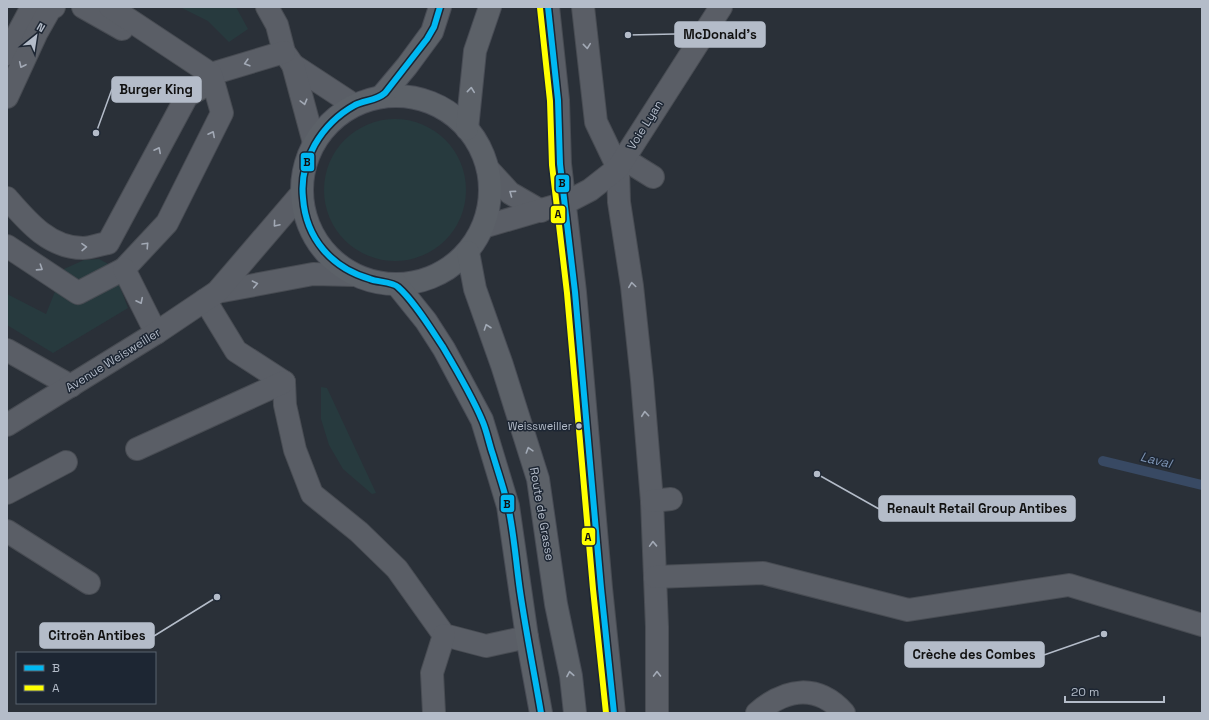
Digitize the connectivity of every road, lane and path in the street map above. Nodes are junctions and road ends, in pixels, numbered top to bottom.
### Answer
1 (32, 7) edge
2 (54, 7) edge
3 (83, 7) edge
4 (110, 7) edge
5 (267, 7) edge
6 (440, 7) edge
7 (490, 7) edge
8 (548, 7) edge
9 (583, 7) edge
10 (721, 7) edge
11 (178, 52) junction
12 (7, 54) edge
13 (289, 59) junction
14 (212, 77) junction
15 (381, 97) junction
16 (7, 98) edge
17 (354, 105) junction
18 (467, 129) junction
19 (314, 143) junction
20 (621, 163) junction
21 (488, 169) junction
22 (653, 177) dead end
23 (301, 194) junction
24 (7, 198) edge
25 (565, 203) junction
26 (541, 211) junction
27 (483, 226) junction
28 (7, 246) edge
29 (468, 252) junction
30 (124, 269) junction
31 (353, 275) junction
32 (397, 284) junction
33 (211, 296) junction
34 (156, 333) junction
35 (7, 350) edge
36 (284, 382) junction
37 (70, 386) junction
38 (7, 425) edge
39 (137, 449) dead end
40 (66, 462) dead end
41 (7, 493) edge
42 (7, 531) edge
43 (654, 577) junction
44 (89, 583) dead end
45 (1202, 625) edge
46 (444, 635) junction
47 (527, 637) junction
48 (434, 713) edge
49 (541, 713) edge
50 (576, 713) edge
51 (614, 713) edge
52 (658, 713) edge
53 (757, 713) edge
54 (844, 713) edge

1 - 12 street
2 -> 16 street
3 - 11 street
4 - 11 street
5 - 13 street
6 - 15 main road
18 -> 7 main road
8 - 25 street
9 -> 20 street
10 - 20 street, Voie Lyan
11 - 14 street
13 -> 14 street
13 - 17 street
13 -> 19 street
24 -> 14 street
30 -> 14 street
15 - 17 main road
15 - 18 main road
17 - 19 main road
18 - 21 main road
19 - 23 main road
20 - 22 street
20 - 25 street, Voie Lyan
43 -> 20 street
26 -> 21 street
21 - 27 main road
23 - 31 main road
23 -> 33 street, Avenue Weisweiller
25 - 26 street, Voie Lyan
25 - 51 street
26 - 27 street, Voie Lyan
27 - 29 main road
28 -> 30 street
29 - 32 main road
50 -> 29 main road, Route de Grasse
30 -> 34 street
31 - 32 main road
33 -> 31 street, Avenue Weisweiller
32 - 47 main road
33 - 34 street, Avenue Weisweiller
33 - 36 street
34 - 37 street, Avenue Weisweiller
35 - 37 street
36 - 39 street
36 - 46 street
37 - 38 street, Avenue Weisweiller
40 - 41 street
42 - 44 street
43 - 45 street
52 -> 43 street
46 - 47 street
46 - 48 street
47 - 49 main road
53 - 54 street

